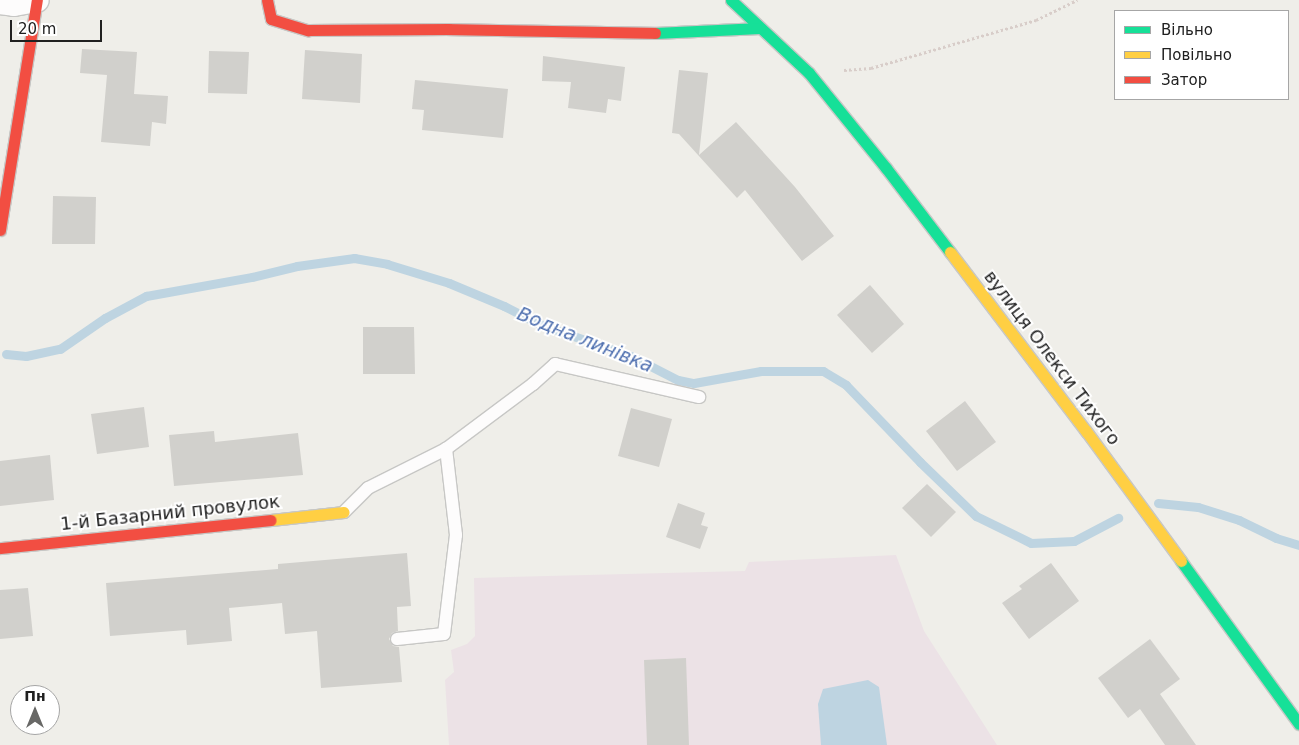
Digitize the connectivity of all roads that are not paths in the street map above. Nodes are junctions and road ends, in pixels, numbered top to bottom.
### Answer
1 (37, 0) edge
2 (267, 0) edge
3 (731, 0) edge
4 (0, 2) edge
5 (760, 28) junction
6 (0, 230) edge
7 (698, 397) dead end
8 (446, 449) junction
9 (344, 512) joint
10 (0, 548) edge
11 (397, 639) dead end
12 (1299, 724) edge

1 - 4 street
1 - 6 street
2 - 5 street
3 - 5 street, вулиця Олекси Тихого
5 - 12 street, вулиця Олекси Тихого
7 - 8 lane
8 - 9 lane
8 - 11 lane
9 - 10 street, 1-й Базарний провулок

